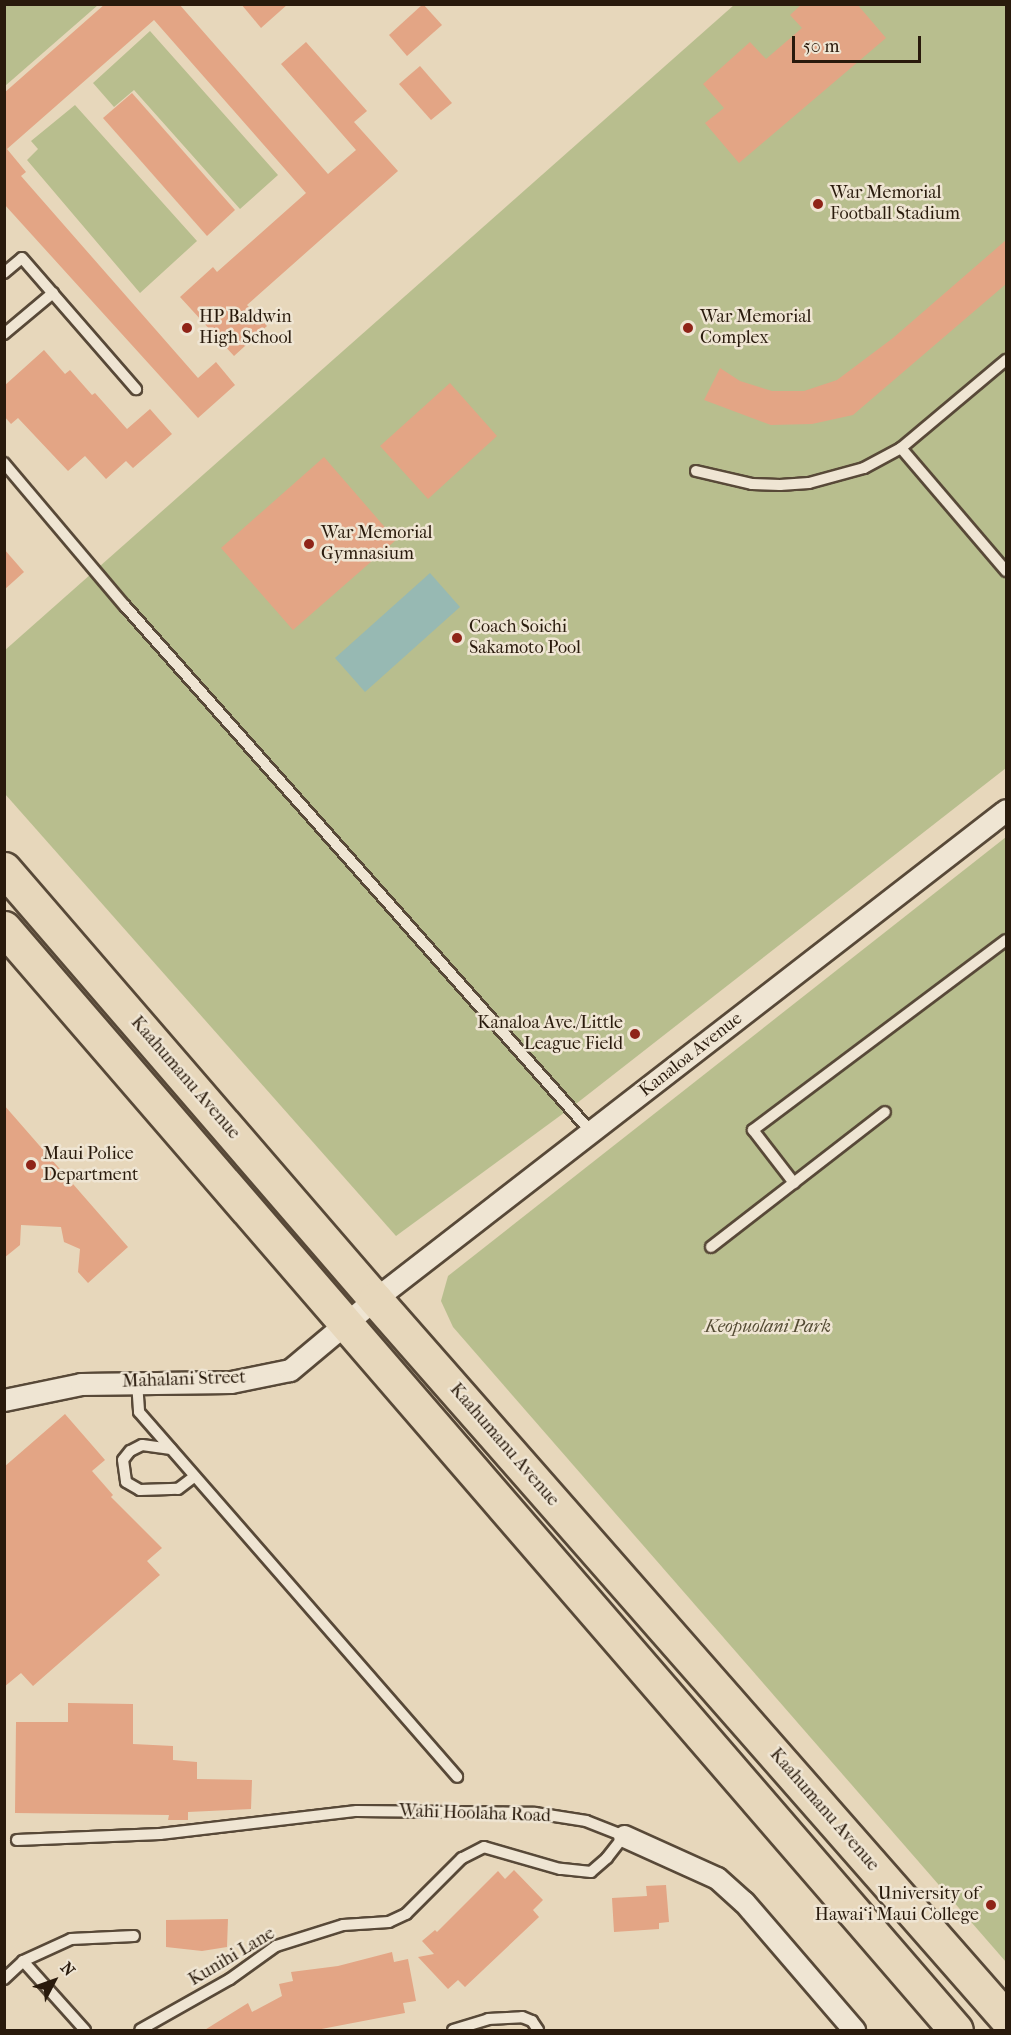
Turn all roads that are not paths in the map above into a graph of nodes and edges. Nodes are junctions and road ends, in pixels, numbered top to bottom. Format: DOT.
graph roads {
  1 [pos="4,273"];
  2 [pos="53,293"];
  3 [pos="4,334"];
  4 [pos="1006,360"];
  5 [pos="136,389"];
  6 [pos="901,448"];
  7 [pos="4,463"];
  8 [pos="696,471"];
  9 [pos="1006,571"];
  10 [pos="1005,815"];
  11 [pos="4,869"];
  12 [pos="4,927"];
  13 [pos="1006,940"];
  14 [pos="885,1112"];
  15 [pos="592,1133"];
  16 [pos="794,1183"];
  17 [pos="711,1247"];
  18 [pos="375,1299"];
  19 [pos="345,1324"];
  20 [pos="137,1382"];
  21 [pos="4,1401"];
  22 [pos="171,1449"];
  23 [pos="195,1476"];
  24 [pos="457,1777"];
  25 [pos="624,1836"];
  26 [pos="17,1840"];
  27 [pos="134,1936"];
  28 [pos="23,1962"];
  29 [pos="4,1979"];
  30 [pos="1006,2018"];
  31 [pos="475,2028"];
  32 [pos="85,2031"];
  33 [pos="140,2031"];
  34 [pos="453,2031"];
  35 [pos="538,2031"];
  36 [pos="854,2031"];
  37 [pos="956,2031"];
  1 -- 2 [label="lane"];
  2 -- 3 [label="lane"];
  2 -- 5 [label="lane"];
  4 -- 6 [label="lane"];
  6 -- 8 [label="lane"];
  6 -- 9 [label="lane"];
  7 -- 15 [label="lane"];
  10 -- 15 [label="street, Kanaloa Avenue"];
  11 -- 18 [label="main road, Kaahumanu Avenue"];
  12 -- 19 [label="main road"];
  13 -- 16 [label="lane"];
  14 -- 16 [label="lane"];
  15 -- 18 [label="street, Kanaloa Avenue"];
  16 -- 17 [label="lane"];
  18 -- 19 [label="street, Mahalani Street"];
  18 -- 30 [label="main road, Kaahumanu Avenue"];
  19 -- 20 [label="street, Mahalani Street"];
  19 -- 37 [label="main road"];
  20 -- 21 [label="street, Mahalani Street"];
  20 -- 22 [label="lane"];
  22 -- 23 [label="lane"];
  22 -- 23 [label="lane"];
  23 -- 24 [label="lane"];
  25 -- 26 [label="lane, Wahi Hoolaha Road"];
  25 -- 33 [label="lane, Kunihi Lane"];
  25 -- 36 [label="street, Wahi Hoolaha Road"];
  27 -- 28 [label="lane"];
  28 -- 29 [label="lane"];
  28 -- 32 [label="lane"];
  31 -- 34 [label="lane"];
  31 -- 35 [label="lane"];
}
